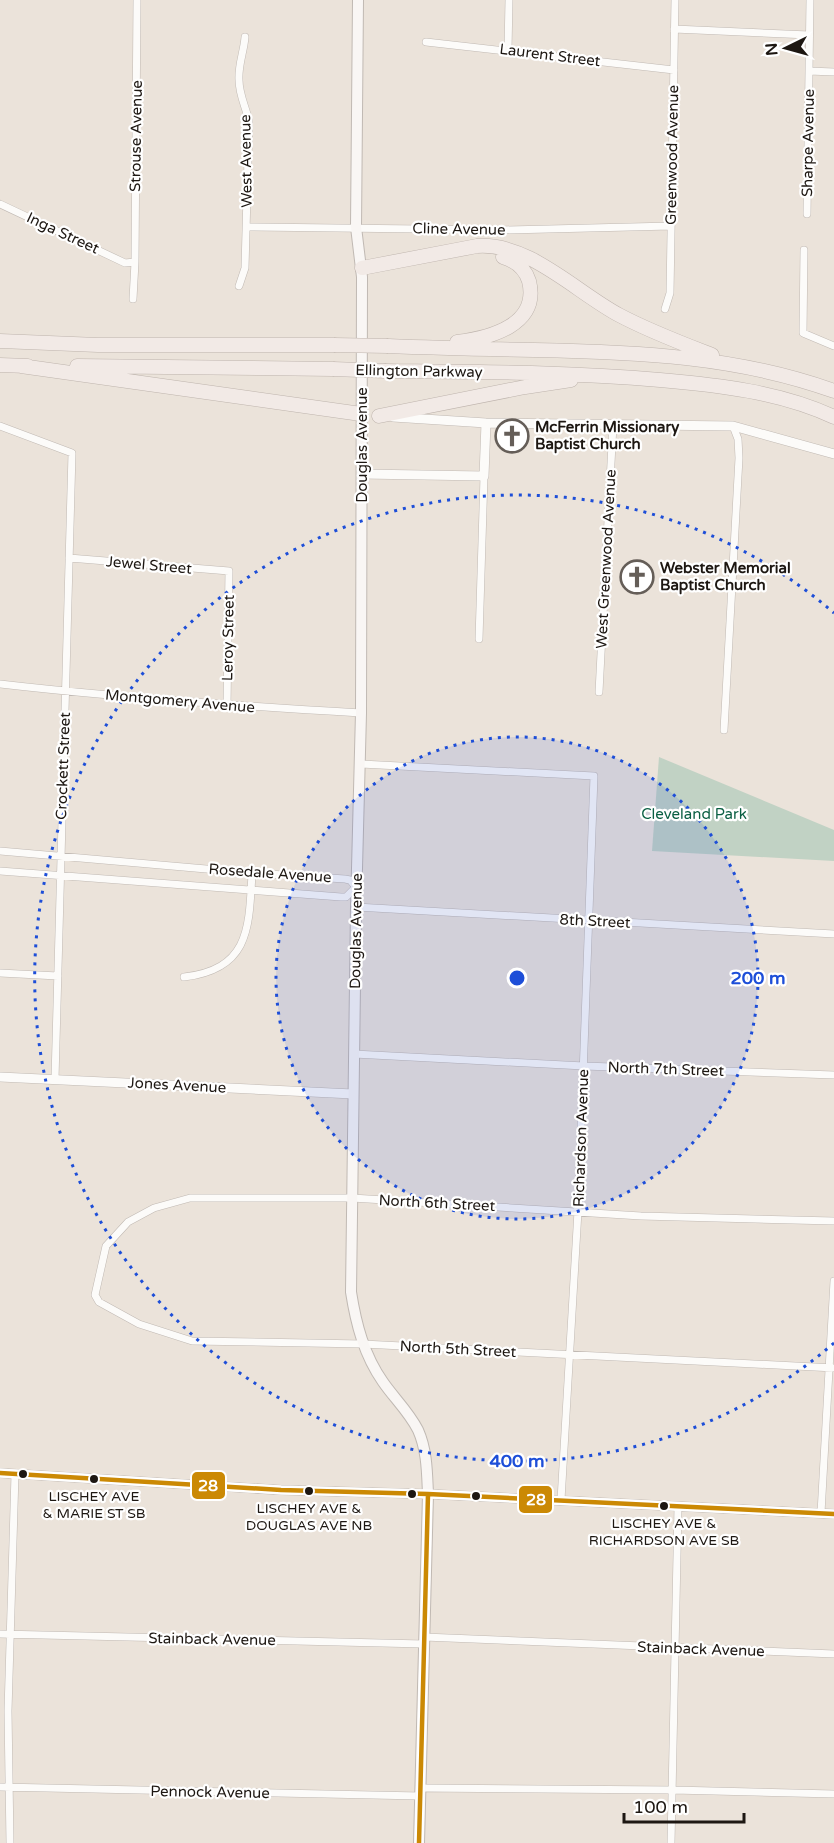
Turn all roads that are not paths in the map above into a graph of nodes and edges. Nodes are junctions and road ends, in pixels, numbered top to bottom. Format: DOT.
graph roads {
  1 [pos="137,0"];
  2 [pos="358,0"];
  3 [pos="509,0"];
  4 [pos="675,0"];
  5 [pos="810,0"];
  6 [pos="674,29"];
  7 [pos="809,35"];
  8 [pos="245,37"];
  9 [pos="426,42"];
  10 [pos="508,50"];
  11 [pos="674,70"];
  12 [pos="809,71"];
  13 [pos="834,72"];
  14 [pos="0,204"];
  15 [pos="807,214"];
  16 [pos="671,226"];
  17 [pos="247,227"];
  18 [pos="356,227"];
  19 [pos="804,250"];
  20 [pos="135,262"];
  21 [pos="362,273"];
  22 [pos="239,286"];
  23 [pos="133,299"];
  24 [pos="665,309"];
  25 [pos="0,341"];
  26 [pos="834,346"];
  27 [pos="413,347"];
  28 [pos="734,364"];
  29 [pos="0,365"];
  30 [pos="55,368"];
  31 [pos="606,375"];
  32 [pos="834,391"];
  33 [pos="361,414"];
  34 [pos="379,416"];
  35 [pos="834,417"];
  36 [pos="486,423"];
  37 [pos="613,425"];
  38 [pos="0,426"];
  39 [pos="733,426"];
  40 [pos="834,454"];
  41 [pos="362,474"];
  42 [pos="484,477"];
  43 [pos="69,558"];
  44 [pos="230,571"];
  45 [pos="479,639"];
  46 [pos="0,684"];
  47 [pos="66,692"];
  48 [pos="599,692"];
  49 [pos="227,706"];
  50 [pos="361,713"];
  51 [pos="724,730"];
  52 [pos="360,764"];
  53 [pos="0,851"];
  54 [pos="60,856"];
  55 [pos="0,871"];
  56 [pos="252,873"];
  57 [pos="59,875"];
  58 [pos="356,887"];
  59 [pos="251,891"];
  60 [pos="356,907"];
  61 [pos="589,920"];
  62 [pos="834,934"];
  63 [pos="0,973"];
  64 [pos="57,976"];
  65 [pos="184,977"];
  66 [pos="354,1054"];
  67 [pos="584,1066"];
  68 [pos="834,1075"];
  69 [pos="0,1077"];
  70 [pos="55,1079"];
  71 [pos="353,1094"];
  72 [pos="352,1198"];
  73 [pos="578,1211"];
  74 [pos="834,1221"];
  75 [pos="834,1281"];
  76 [pos="95,1295"];
  77 [pos="363,1344"];
  78 [pos="571,1355"];
  79 [pos="832,1368"];
  80 [pos="566,1427"];
  81 [pos="574,1428"];
  82 [pos="0,1473"];
  83 [pos="15,1474"];
  84 [pos="428,1494"];
  85 [pos="561,1500"];
  86 [pos="678,1507"];
  87 [pos="820,1513"];
  88 [pos="834,1514"];
  89 [pos="0,1634"];
  90 [pos="11,1635"];
  91 [pos="424,1640"];
  92 [pos="675,1648"];
  93 [pos="834,1654"];
  94 [pos="0,1787"];
  95 [pos="10,1788"];
  96 [pos="673,1790"];
  97 [pos="420,1792"];
  98 [pos="834,1794"];
  99 [pos="10,1843"];
  100 [pos="419,1843"];
  101 [pos="671,1843"];
  1 -- 20 [label="street, Strouse Avenue"];
  2 -- 18 [label="main road, Douglas Avenue"];
  3 -- 10 [label="street"];
  4 -- 6 [label="street, Greenwood Avenue"];
  5 -- 7 [label="street, Sharpe Avenue"];
  6 -- 7 [label="street"];
  6 -- 11 [label="street, Greenwood Avenue"];
  7 -- 12 [label="street, Sharpe Avenue"];
  8 -- 17 [label="street, West Avenue"];
  9 -- 10 [label="street, Laurent Street"];
  10 -- 11 [label="street, Laurent Street"];
  11 -- 16 [label="street, Greenwood Avenue"];
  12 -- 13 [label="street"];
  12 -- 15 [label="street, Sharpe Avenue"];
  14 -- 20 [label="street, Inga Street"];
  16 -- 18 [label="street, Cline Avenue"];
  16 -- 24 [label="street, Greenwood Avenue"];
  17 -- 18 [label="street, Cline Avenue"];
  17 -- 22 [label="street, West Avenue"];
  18 -- 21 [label="main road, Douglas Avenue"];
  19 -- 26 [label="street"];
  20 -- 23 [label="street, Strouse Avenue"];
  21 -- 27 [label="highway"];
  21 -- 28 [label="highway"];
  21 -- 33 [label="main road, Douglas Avenue"];
  25 -- 27 [label="highway, Ellington Parkway, bridge"];
  27 -- 28 [label="highway, Ellington Parkway"];
  28 -- 32 [label="highway, Ellington Parkway"];
  29 -- 30 [label="highway"];
  30 -- 31 [label="highway, Ellington Parkway, bridge"];
  30 -- 33 [label="highway"];
  31 -- 34 [label="highway"];
  31 -- 35 [label="highway, Ellington Parkway"];
  33 -- 34 [label="main road"];
  33 -- 41 [label="main road, Douglas Avenue"];
  34 -- 36 [label="street"];
  36 -- 37 [label="street"];
  36 -- 42 [label="street"];
  37 -- 39 [label="street"];
  37 -- 48 [label="street, West Greenwood Avenue"];
  38 -- 43 [label="street, Crockett Street"];
  39 -- 40 [label="street"];
  39 -- 51 [label="street"];
  41 -- 42 [label="street"];
  41 -- 50 [label="main road, Douglas Avenue"];
  42 -- 45 [label="street"];
  43 -- 44 [label="street, Jewel Street"];
  43 -- 47 [label="street, Crockett Street"];
  44 -- 49 [label="street, Leroy Street"];
  46 -- 47 [label="street, Montgomery Avenue"];
  47 -- 49 [label="street, Montgomery Avenue"];
  47 -- 54 [label="street, Crockett Street"];
  49 -- 50 [label="street, Montgomery Avenue"];
  50 -- 52 [label="main road, Douglas Avenue"];
  52 -- 58 [label="main road, Douglas Avenue"];
  52 -- 61 [label="street, Richardson Avenue"];
  53 -- 54 [label="street, Rosedale Avenue"];
  54 -- 56 [label="street, Rosedale Avenue"];
  54 -- 57 [label="street, Crockett Street"];
  55 -- 57 [label="street, Rosedale Avenue"];
  56 -- 58 [label="street, Rosedale Avenue"];
  56 -- 59 [label="street"];
  57 -- 59 [label="street, Rosedale Avenue"];
  57 -- 64 [label="street, Crockett Street"];
  58 -- 59 [label="street, Rosedale Avenue"];
  58 -- 60 [label="main road, Douglas Avenue"];
  59 -- 65 [label="street"];
  60 -- 61 [label="street, 8th Street"];
  60 -- 66 [label="main road, Douglas Avenue"];
  61 -- 62 [label="street, 8th Street"];
  61 -- 67 [label="street, Richardson Avenue"];
  63 -- 64 [label="street"];
  64 -- 70 [label="street, Crockett Street"];
  66 -- 67 [label="street, North 7th Street"];
  66 -- 71 [label="main road, Douglas Avenue"];
  67 -- 68 [label="street, North 7th Street"];
  67 -- 73 [label="street, Richardson Avenue"];
  69 -- 70 [label="street, Jones Avenue"];
  70 -- 71 [label="street, Jones Avenue"];
  71 -- 72 [label="main road, Douglas Avenue"];
  72 -- 73 [label="street, North 6th Street"];
  72 -- 76 [label="street, North 6th Street"];
  72 -- 77 [label="main road, Douglas Avenue"];
  73 -- 74 [label="street, North 6th Street"];
  73 -- 78 [label="street, Richardson Avenue"];
  75 -- 79 [label="street"];
  76 -- 77 [label="street, North 5th Street"];
  77 -- 78 [label="street, North 5th Street"];
  77 -- 84 [label="main road, Douglas Avenue"];
  78 -- 79 [label="street, North 5th Street"];
  78 -- 80 [label="street, Richardson Avenue"];
  79 -- 87 [label="street"];
  80 -- 81 [label="street"];
  80 -- 85 [label="street, Richardson Avenue"];
  82 -- 83 [label="street"];
  83 -- 84 [label="street"];
  83 -- 90 [label="street"];
  84 -- 85 [label="street"];
  84 -- 91 [label="main road, Douglas Avenue"];
  85 -- 86 [label="street"];
  86 -- 87 [label="street"];
  86 -- 92 [label="street"];
  87 -- 88 [label="street"];
  89 -- 90 [label="street, Stainback Avenue"];
  90 -- 91 [label="street, Stainback Avenue"];
  90 -- 95 [label="street"];
  91 -- 92 [label="street, Stainback Avenue"];
  91 -- 97 [label="main road, Douglas Avenue"];
  92 -- 93 [label="street, Stainback Avenue"];
  92 -- 96 [label="street"];
  94 -- 95 [label="street, Pennock Avenue"];
  95 -- 97 [label="street, Pennock Avenue"];
  95 -- 99 [label="street"];
  96 -- 97 [label="street, Pennock Avenue"];
  96 -- 98 [label="street, Pennock Avenue"];
  96 -- 101 [label="street"];
  97 -- 100 [label="main road, Douglas Avenue"];
}
